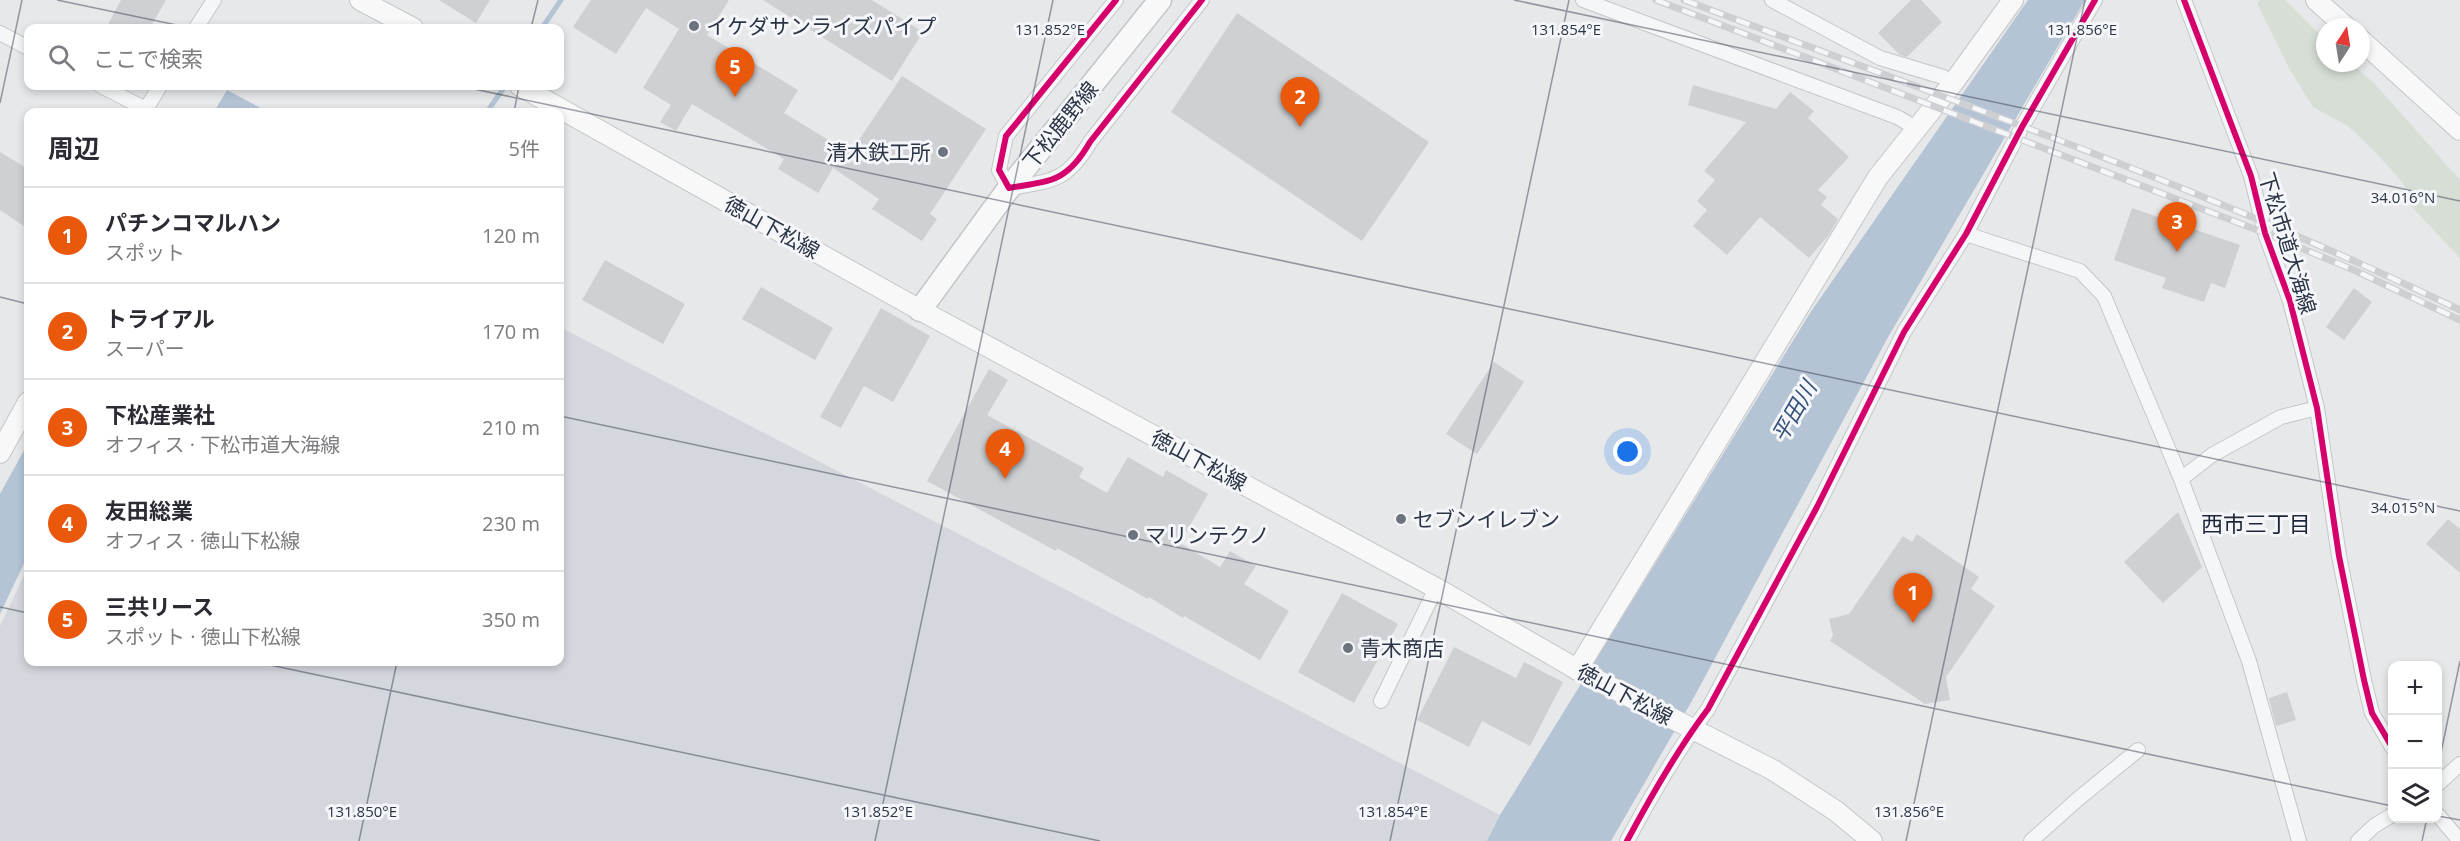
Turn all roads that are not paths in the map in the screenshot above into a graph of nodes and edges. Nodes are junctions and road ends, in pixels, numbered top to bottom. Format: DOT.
graph roads {
  1 [pos="214,0"];
  2 [pos="360,0"];
  3 [pos="1116,0"];
  4 [pos="1160,0"];
  5 [pos="1202,0"];
  6 [pos="1583,0"];
  7 [pos="1772,0"];
  8 [pos="2012,0"];
  9 [pos="2095,0"];
  10 [pos="2184,0"];
  11 [pos="2316,0"];
  12 [pos="2336,18"];
  13 [pos="199,24"];
  14 [pos="405,24"];
  15 [pos="0,33"];
  16 [pos="24,46"];
  17 [pos="2370,48"];
  18 [pos="1953,83"];
  19 [pos="108,90"];
  20 [pos="158,90"];
  21 [pos="528,90"];
  22 [pos="141,108"];
  23 [pos="148,108"];
  24 [pos="560,108"];
  25 [pos="564,110"];
  26 [pos="1916,128"];
  27 [pos="2460,130"];
  28 [pos="1009,188"];
  29 [pos="1966,234"];
  30 [pos="920,310"];
  31 [pos="2317,408"];
  32 [pos="24,409"];
  33 [pos="0,453"];
  34 [pos="2181,479"];
  35 [pos="1436,588"];
  36 [pos="1581,672"];
  37 [pos="1381,701"];
  38 [pos="1690,728"];
  39 [pos="2388,740"];
  40 [pos="2138,750"];
  41 [pos="2460,764"];
  42 [pos="2442,780"];
  43 [pos="2388,817"];
  44 [pos="2442,820"];
  45 [pos="1627,841"];
  46 [pos="1872,841"];
  47 [pos="2031,841"];
  48 [pos="2299,841"];
  49 [pos="2358,841"];
  50 [pos="2460,841"];
  1 -- 13 [label="street"];
  2 -- 14 [label="main road"];
  3 -- 28 [label="street"];
  4 -- 28 [label="main road, 下松鹿野線"];
  5 -- 28 [label="street"];
  6 -- 26 [label="street"];
  7 -- 18 [label="street"];
  8 -- 18 [label="main road"];
  9 -- 29 [label="street"];
  10 -- 31 [label="street, 下松市道大海線"];
  11 -- 12 [label="main road"];
  15 -- 16 [label="street"];
  17 -- 27 [label="main road"];
  18 -- 26 [label="main road"];
  19 -- 22 [label="street"];
  20 -- 23 [label="street"];
  21 -- 24 [label="main road, 徳山下松線"];
  25 -- 30 [label="main road, 徳山下松線"];
  26 -- 36 [label="main road"];
  28 -- 30 [label="main road, 下松鹿野線"];
  29 -- 34 [label="street"];
  29 -- 38 [label="street"];
  30 -- 35 [label="main road, 徳山下松線"];
  31 -- 34 [label="street"];
  31 -- 39 [label="street, 下松市道大海線"];
  32 -- 33 [label="main road"];
  34 -- 48 [label="street"];
  35 -- 36 [label="main road, 徳山下松線"];
  35 -- 37 [label="street"];
  36 -- 38 [label="main road, 徳山下松線"];
  38 -- 45 [label="street"];
  38 -- 46 [label="main road, 徳山下松線"];
  40 -- 47 [label="street"];
  41 -- 42 [label="street"];
  43 -- 49 [label="street"];
  44 -- 50 [label="street"];
}
